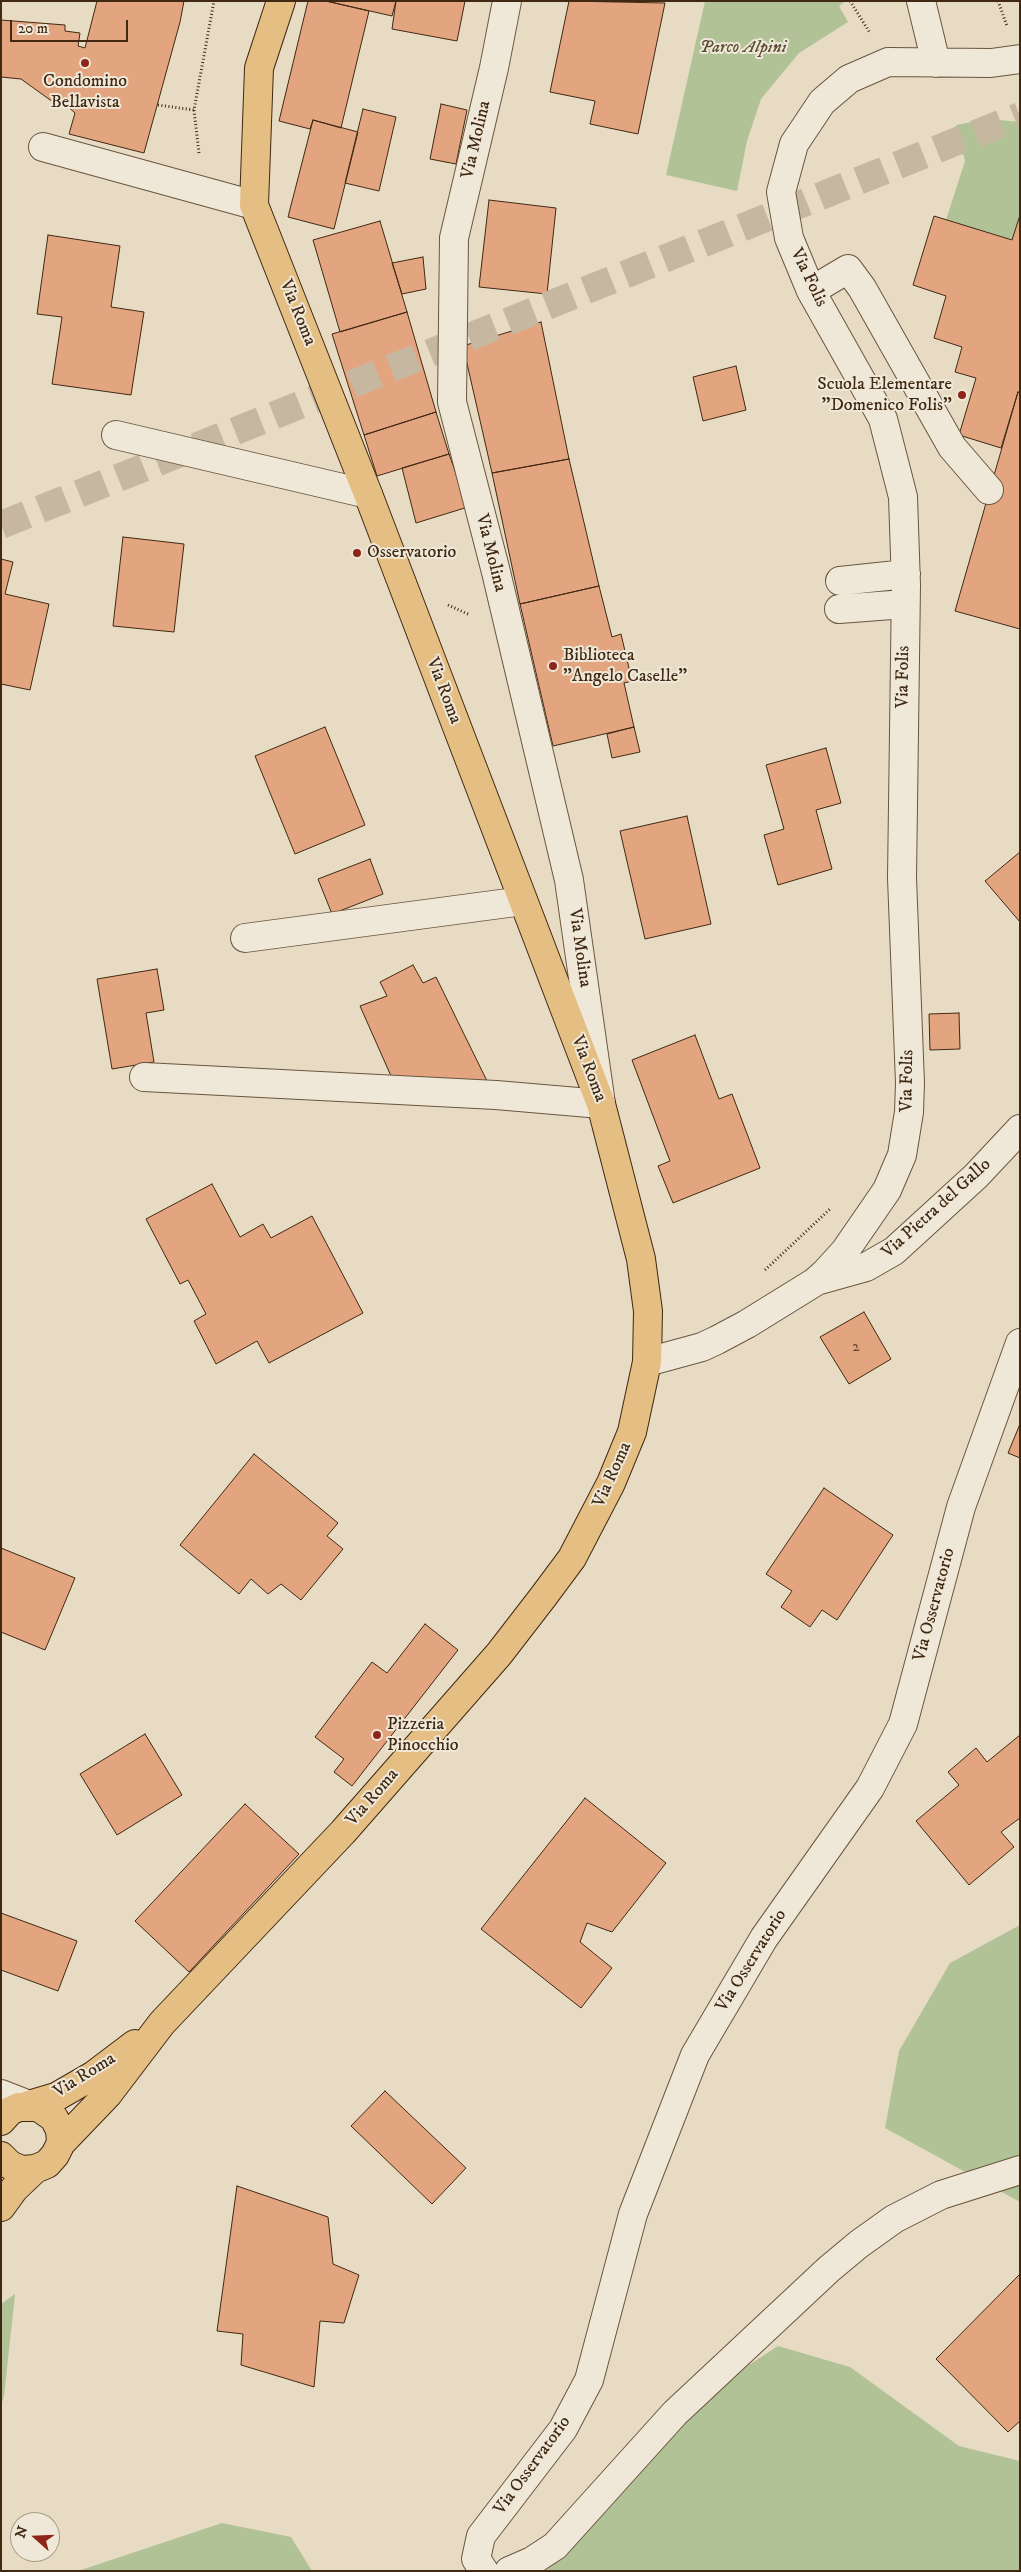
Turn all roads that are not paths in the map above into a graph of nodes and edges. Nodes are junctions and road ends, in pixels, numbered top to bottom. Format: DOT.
graph roads {
  1 [pos="281,1"];
  2 [pos="507,1"];
  3 [pos="921,1"];
  4 [pos="1020,59"];
  5 [pos="936,62"];
  6 [pos="43,147"];
  7 [pos="254,205"];
  8 [pos="811,291"];
  9 [pos="116,435"];
  10 [pos="989,490"];
  11 [pos="368,494"];
  12 [pos="906,574"];
  13 [pos="840,581"];
  14 [pos="905,604"];
  15 [pos="839,609"];
  16 [pos="523,901"];
  17 [pos="245,938"];
  18 [pos="144,1077"];
  19 [pos="601,1104"];
  20 [pos="1020,1129"];
  21 [pos="815,1282"];
  22 [pos="1020,1343"];
  23 [pos="647,1362"];
  24 [pos="162,2023"];
  25 [pos="1,2094"];
  26 [pos="29,2105"];
  27 [pos="1,2121"];
  28 [pos="60,2143"];
  29 [pos="1,2156"];
  30 [pos="35,2169"];
  31 [pos="1020,2170"];
  32 [pos="1,2207"];
  33 [pos="484,2571"];
  34 [pos="509,2571"];
  1 -- 7 [label="main road, Via Roma"];
  2 -- 19 [label="street, Via Molina"];
  3 -- 5 [label="street"];
  4 -- 5 [label="street, Via Folis"];
  5 -- 8 [label="street, Via Folis"];
  6 -- 7 [label="street"];
  7 -- 11 [label="main road, Via Roma"];
  8 -- 10 [label="street"];
  8 -- 12 [label="street, Via Folis"];
  9 -- 11 [label="street"];
  11 -- 16 [label="main road, Via Roma"];
  12 -- 13 [label="street"];
  12 -- 14 [label="street, Via Folis"];
  14 -- 15 [label="street"];
  14 -- 21 [label="street, Via Folis"];
  16 -- 17 [label="street"];
  16 -- 19 [label="main road, Via Roma"];
  18 -- 19 [label="street"];
  19 -- 23 [label="main road, Via Roma"];
  20 -- 21 [label="street, Via Pietra del Gallo"];
  21 -- 23 [label="street, Via Folis"];
  22 -- 33 [label="street, Via Osservatorio"];
  23 -- 24 [label="main road, Via Roma"];
  24 -- 26 [label="main road, Via Roma"];
  24 -- 28 [label="main road, Via Roma"];
  25 -- 26 [label="street"];
  26 -- 27 [label="main road, Via Roma"];
  26 -- 28 [label="main road"];
  28 -- 30 [label="main road, Via Roma"];
  29 -- 30 [label="main road"];
  30 -- 32 [label="main road, Via Roma"];
  31 -- 34 [label="street"];
}
